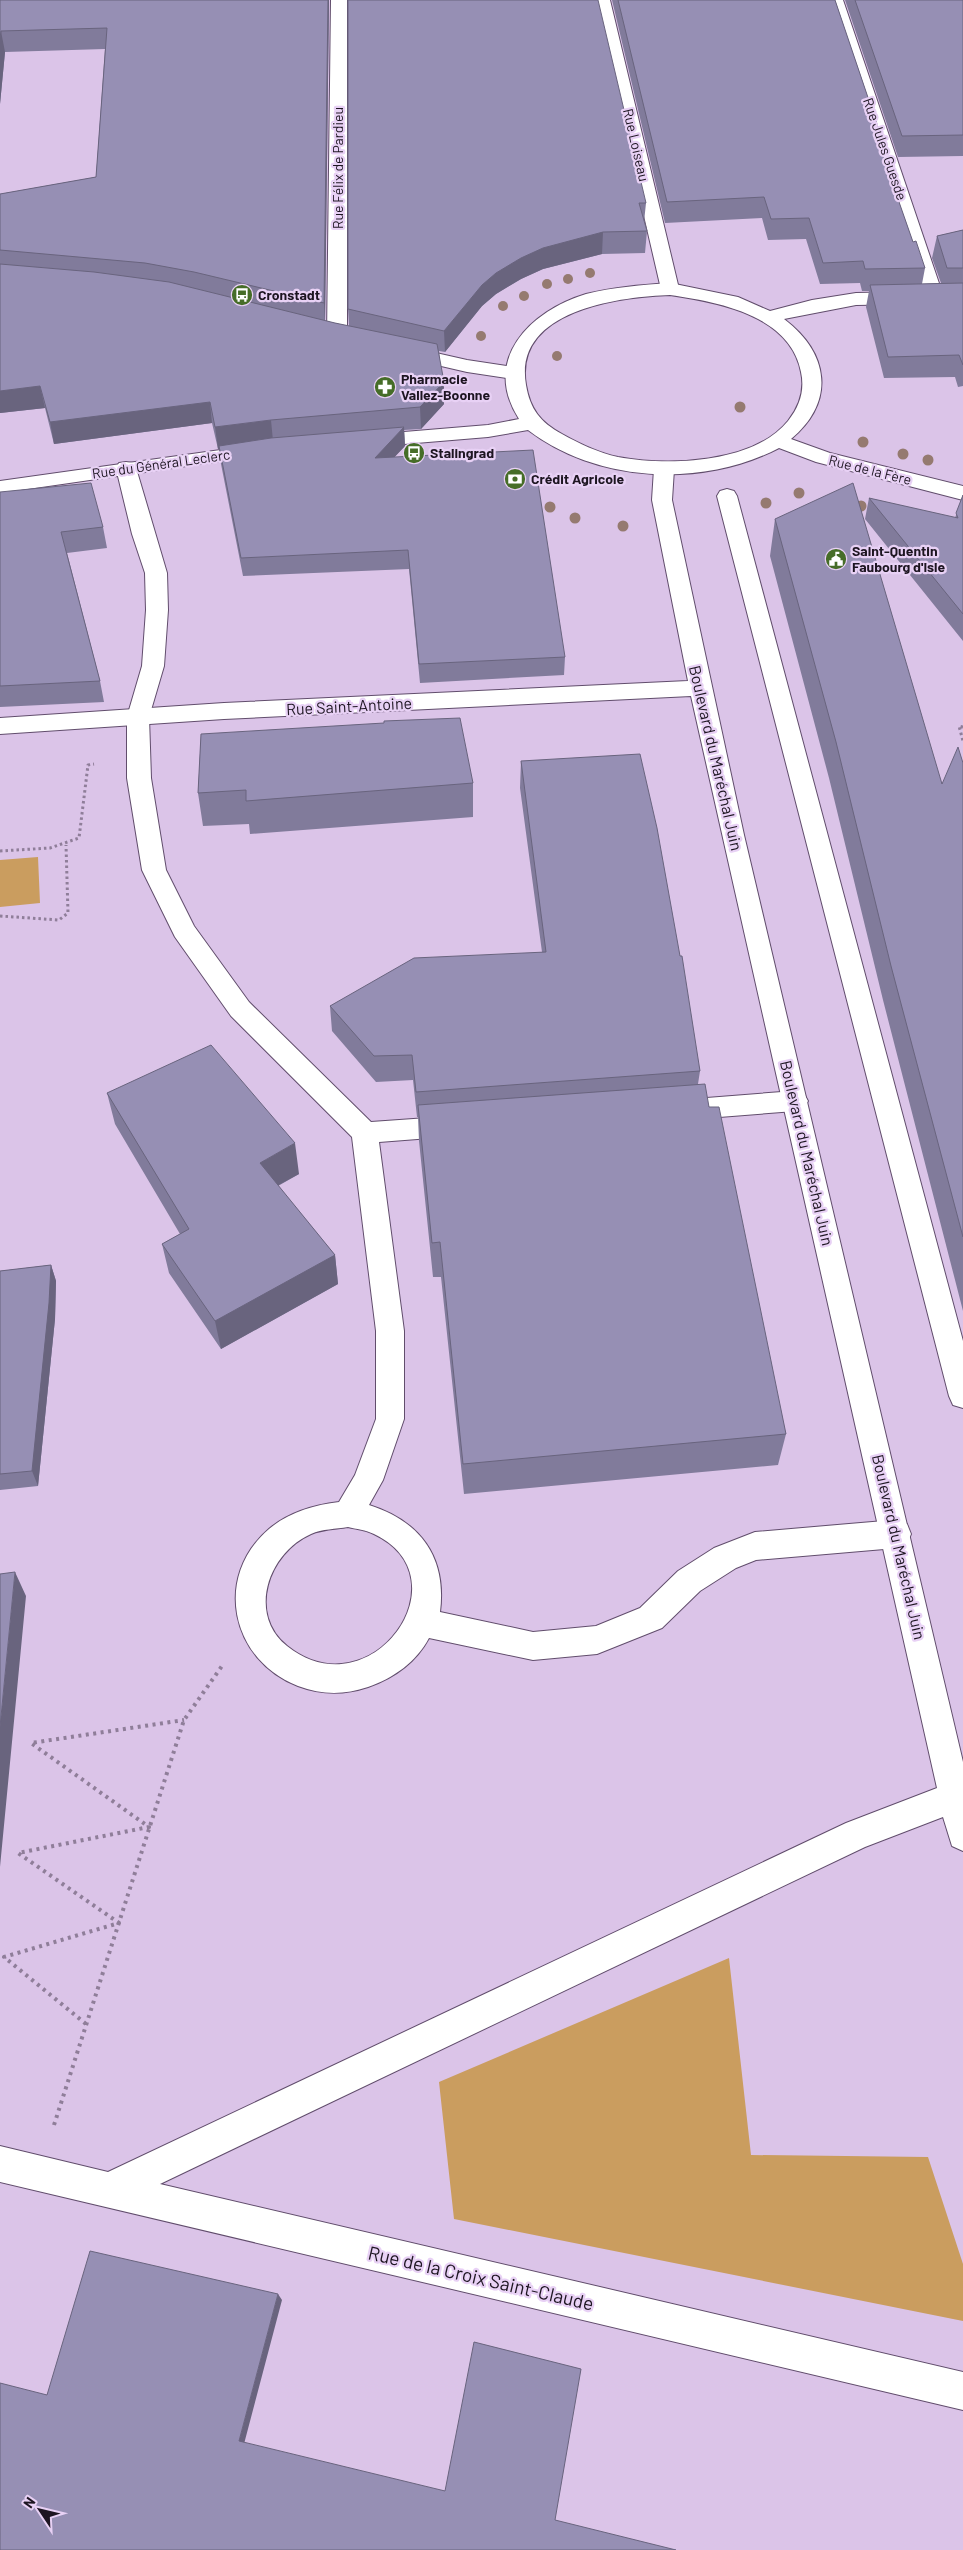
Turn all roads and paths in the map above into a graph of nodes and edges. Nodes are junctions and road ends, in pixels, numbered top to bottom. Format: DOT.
graph roads {
  1 [pos="339,0"];
  2 [pos="602,0"];
  3 [pos="835,0"];
  4 [pos="670,289"];
  5 [pos="963,297"];
  6 [pos="935,298"];
  7 [pos="768,317"];
  8 [pos="318,332"];
  9 [pos="384,347"];
  10 [pos="514,373"];
  11 [pos="532,423"];
  12 [pos="778,441"];
  13 [pos="348,442"];
  14 [pos="273,449"];
  15 [pos="126,468"];
  16 [pos="664,469"];
  17 [pos="0,487"];
  18 [pos="963,493"];
  19 [pos="727,496"];
  20 [pos="699,688"];
  21 [pos="138,717"];
  22 [pos="0,726"];
  23 [pos="963,727"];
  24 [pos="963,741"];
  25 [pos="0,850"];
  26 [pos="0,916"];
  27 [pos="795,1101"];
  28 [pos="658,1112"];
  29 [pos="482,1124"];
  30 [pos="365,1133"];
  31 [pos="963,1396"];
  32 [pos="348,1514"];
  33 [pos="896,1534"];
  34 [pos="422,1622"];
  35 [pos="253,1623"];
  36 [pos="184,1720"];
  37 [pos="959,1796"];
  38 [pos="149,1827"];
  39 [pos="963,1835"];
  40 [pos="118,1923"];
  41 [pos="86,2024"];
  42 [pos="0,2164"];
  43 [pos="39,2173"];
  44 [pos="108,2190"];
  45 [pos="963,2391"];
  1 -- 8 [label="street, Rue Félix de Pardieu"];
  2 -- 4 [label="street, Rue Loiseau"];
  3 -- 6 [label="street, Rue Jules Guesde"];
  4 -- 7 [label="street"];
  4 -- 10 [label="street"];
  5 -- 6 [label="street"];
  6 -- 7 [label="street"];
  7 -- 12 [label="street"];
  9 -- 10 [label="street"];
  10 -- 11 [label="street"];
  11 -- 13 [label="street"];
  11 -- 16 [label="street"];
  12 -- 16 [label="street"];
  12 -- 18 [label="street, Rue de la Fère"];
  14 -- 15 [label="street, Rue du Général Leclerc"];
  15 -- 17 [label="street, Rue du Général Leclerc"];
  15 -- 21 [label="street"];
  16 -- 20 [label="street, Boulevard du Maréchal Juin"];
  19 -- 31 [label="street"];
  20 -- 21 [label="street, Rue Saint-Antoine"];
  20 -- 27 [label="street, Boulevard du Maréchal Juin"];
  21 -- 22 [label="street, Rue Saint-Antoine"];
  21 -- 30 [label="street"];
  23 -- 24 [label="path"];
  25 -- 26 [label="path"];
  27 -- 28 [label="street"];
  27 -- 33 [label="street, Boulevard du Maréchal Juin"];
  29 -- 30 [label="street"];
  30 -- 32 [label="street"];
  32 -- 34 [label="street"];
  32 -- 35 [label="street"];
  33 -- 34 [label="street"];
  33 -- 37 [label="street, Boulevard du Maréchal Juin"];
  34 -- 35 [label="street"];
  35 -- 36 [label="path"];
  36 -- 38 [label="path"];
  36 -- 38 [label="path"];
  37 -- 39 [label="street, Boulevard du Maréchal Juin"];
  37 -- 44 [label="street"];
  38 -- 40 [label="path"];
  38 -- 40 [label="path"];
  40 -- 41 [label="path"];
  40 -- 41 [label="path"];
  41 -- 43 [label="path"];
  42 -- 43 [label="street, Rue de la Croix Saint-Claude"];
  43 -- 44 [label="street, Rue de la Croix Saint-Claude"];
  44 -- 45 [label="street, Rue de la Croix Saint-Claude"];
}
